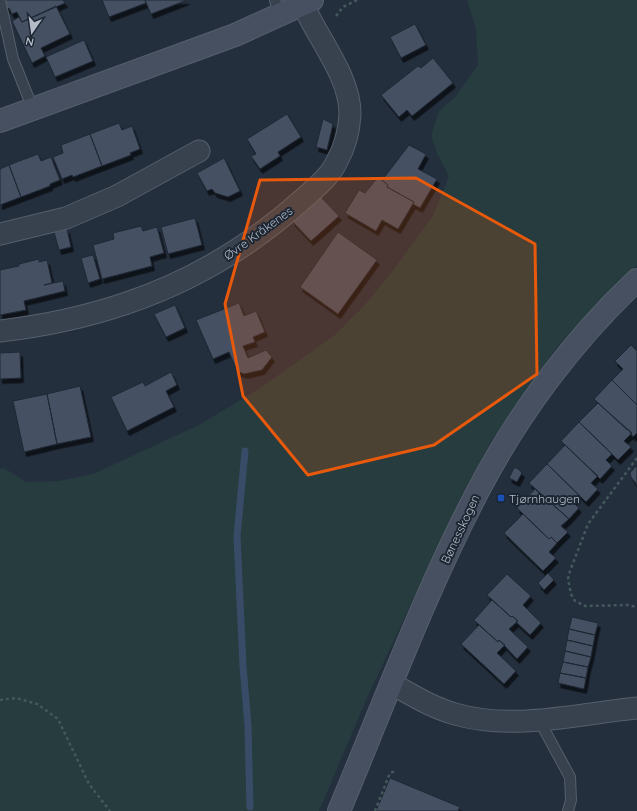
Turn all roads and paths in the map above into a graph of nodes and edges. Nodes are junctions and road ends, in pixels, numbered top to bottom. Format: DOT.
graph roads {
  1 [pos="0,0"];
  2 [pos="308,2"];
  3 [pos="277,8"];
  4 [pos="33,109"];
  5 [pos="0,121"];
  6 [pos="199,152"];
  7 [pos="0,234"];
  8 [pos="637,280"];
  9 [pos="1,331"];
  10 [pos="637,458"];
  11 [pos="637,607"];
  12 [pos="392,684"];
  13 [pos="0,700"];
  14 [pos="637,708"];
  15 [pos="539,720"];
  16 [pos="394,771"];
  17 [pos="110,811"];
  18 [pos="339,811"];
  19 [pos="375,811"];
  20 [pos="568,811"];
  1 -- 4 [label="lane"];
  2 -- 3 [label="main road, Øvre Kråkenes"];
  2 -- 9 [label="street, Øvre Kråkenes"];
  3 -- 4 [label="main road, Øvre Kråkenes"];
  4 -- 5 [label="main road, Øvre Kråkenes"];
  6 -- 7 [label="street"];
  8 -- 12 [label="main road, Bønesskogen"];
  10 -- 11 [label="path"];
  12 -- 15 [label="street"];
  12 -- 18 [label="main road, Bønesskogen"];
  13 -- 17 [label="path"];
  14 -- 15 [label="street"];
  15 -- 20 [label="lane"];
  16 -- 19 [label="path"];
}
